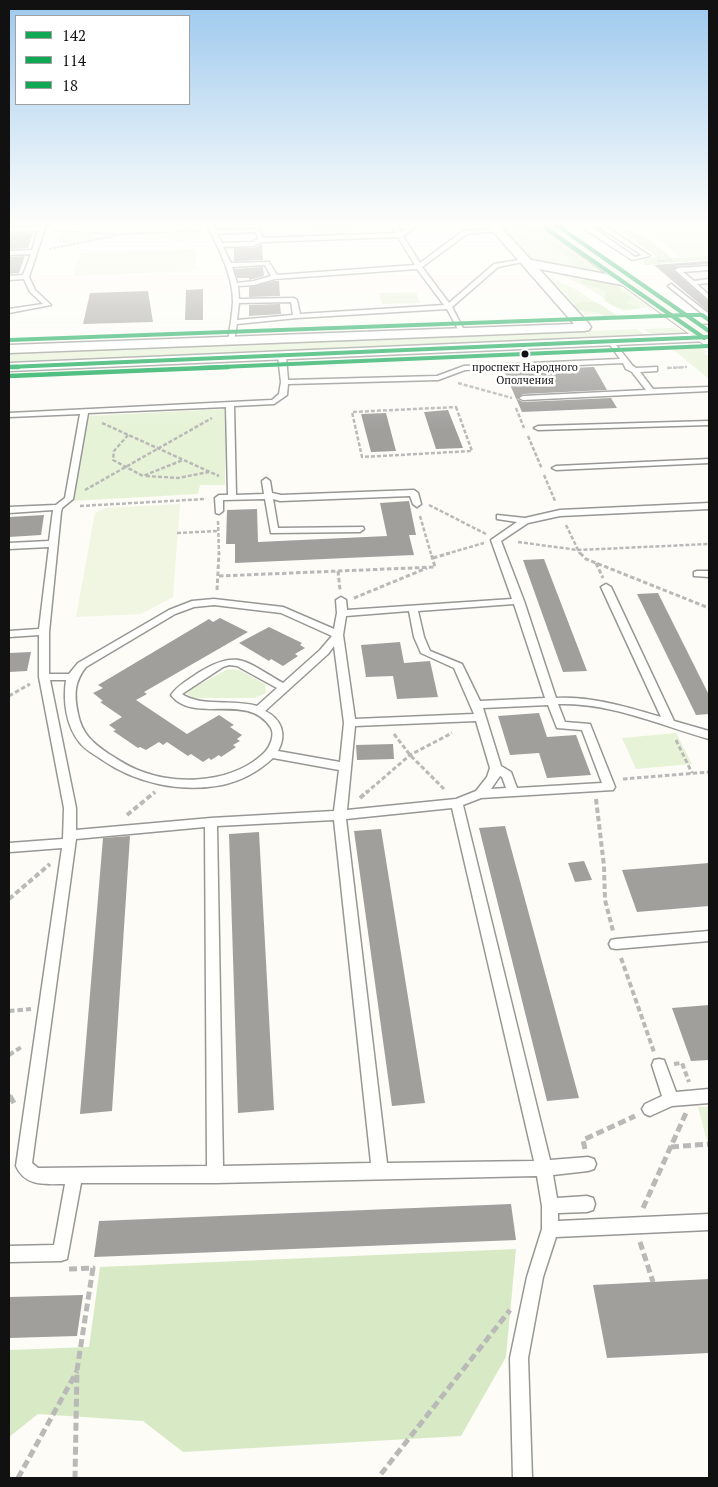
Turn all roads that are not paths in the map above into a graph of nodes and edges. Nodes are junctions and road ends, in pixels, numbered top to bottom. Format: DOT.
graph roads {
  1 [pos="32,291"];
  2 [pos="235,291"];
  3 [pos="437,291"];
  4 [pos="466,291"];
  5 [pos="552,291"];
  6 [pos="643,291"];
  7 [pos="651,291"];
  8 [pos="675,291"];
  9 [pos="236,301"];
  10 [pos="449,307"];
  11 [pos="9,311"];
  12 [pos="297,316"];
  13 [pos="233,322"];
  14 [pos="584,327"];
  15 [pos="705,329"];
  16 [pos="462,332"];
  17 [pos="231,340"];
  18 [pos="610,342"];
  19 [pos="9,349"];
  20 [pos="282,356"];
  21 [pos="624,361"];
  22 [pos="9,367"];
  23 [pos="654,369"];
  24 [pos="635,370"];
  25 [pos="285,382"];
  26 [pos="709,389"];
  27 [pos="650,392"];
  28 [pos="523,398"];
  29 [pos="230,407"];
  30 [pos="84,413"];
  31 [pos="9,415"];
  32 [pos="709,423"];
  33 [pos="538,428"];
  34 [pos="709,462"];
  35 [pos="556,468"];
  36 [pos="266,482"];
  37 [pos="268,496"];
  38 [pos="232,497"];
  39 [pos="416,502"];
  40 [pos="709,506"];
  41 [pos="58,507"];
  42 [pos="9,510"];
  43 [pos="218,511"];
  44 [pos="500,517"];
  45 [pos="525,521"];
  46 [pos="360,529"];
  47 [pos="54,544"];
  48 [pos="9,546"];
  49 [pos="697,574"];
  50 [pos="709,574"];
  51 [pos="606,586"];
  52 [pos="519,601"];
  53 [pos="413,608"];
  54 [pos="44,632"];
  55 [pos="9,634"];
  56 [pos="338,635"];
  57 [pos="72,677"];
  58 [pos="39,680"];
  59 [pos="285,688"];
  60 [pos="550,700"];
  61 [pos="476,705"];
  62 [pos="258,710"];
  63 [pos="481,717"];
  64 [pos="350,723"];
  65 [pos="669,723"];
  66 [pos="709,735"];
  67 [pos="271,754"];
  68 [pos="345,767"];
  69 [pos="496,768"];
  70 [pos="513,792"];
  71 [pos="480,794"];
  72 [pos="457,803"];
  73 [pos="340,815"];
  74 [pos="211,822"];
  75 [pos="69,839"];
  76 [pos="10,847"];
  77 [pos="709,936"];
  78 [pos="616,944"];
  79 [pos="659,1064"];
  80 [pos="709,1096"];
  81 [pos="671,1099"];
  82 [pos="650,1109"];
  83 [pos="588,1164"];
  84 [pos="544,1168"];
  85 [pos="380,1171"];
  86 [pos="215,1175"];
  87 [pos="74,1176"];
  88 [pos="587,1204"];
  89 [pos="550,1206"];
  90 [pos="709,1222"];
  91 [pos="550,1229"];
  92 [pos="9,1254"];
  93 [pos="522,1478"];
  1 -- 11 [label="lane"];
  2 -- 9 [label="lane"];
  3 -- 10 [label="lane"];
  4 -- 10 [label="lane"];
  5 -- 14 [label="street"];
  6 -- 15 [label="main road"];
  7 -- 15 [label="main road"];
  8 -- 15 [label="lane"];
  9 -- 12 [label="lane"];
  9 -- 13 [label="lane"];
  10 -- 12 [label="lane"];
  10 -- 16 [label="lane"];
  12 -- 13 [label="lane"];
  13 -- 17 [label="lane"];
  14 -- 15 [label="street"];
  14 -- 16 [label="street"];
  15 -- 18 [label="street"];
  16 -- 17 [label="street"];
  17 -- 19 [label="street"];
  18 -- 20 [label="street"];
  18 -- 21 [label="lane"];
  20 -- 22 [label="street"];
  20 -- 25 [label="lane"];
  21 -- 24 [label="lane"];
  21 -- 25 [label="lane"];
  23 -- 24 [label="lane"];
  24 -- 27 [label="lane"];
  25 -- 29 [label="lane"];
  26 -- 27 [label="lane"];
  27 -- 28 [label="lane"];
  29 -- 30 [label="lane"];
  29 -- 38 [label="lane"];
  30 -- 31 [label="lane"];
  30 -- 41 [label="lane"];
  32 -- 33 [label="lane"];
  34 -- 35 [label="lane"];
  36 -- 37 [label="lane"];
  37 -- 38 [label="lane"];
  37 -- 39 [label="lane"];
  37 -- 46 [label="lane"];
  38 -- 43 [label="lane"];
  40 -- 45 [label="lane"];
  41 -- 42 [label="lane"];
  41 -- 47 [label="lane"];
  44 -- 45 [label="lane"];
  45 -- 52 [label="lane"];
  47 -- 48 [label="lane"];
  47 -- 54 [label="lane"];
  49 -- 50 [label="lane"];
  51 -- 65 [label="lane"];
  52 -- 53 [label="lane"];
  52 -- 60 [label="lane"];
  53 -- 56 [label="lane"];
  53 -- 61 [label="lane"];
  54 -- 55 [label="lane"];
  54 -- 58 [label="lane"];
  56 -- 57 [label="lane"];
  56 -- 59 [label="lane"];
  56 -- 64 [label="lane"];
  57 -- 58 [label="lane"];
  57 -- 67 [label="lane"];
  58 -- 75 [label="lane"];
  59 -- 62 [label="lane"];
  59 -- 62 [label="lane"];
  60 -- 61 [label="lane"];
  60 -- 65 [label="lane"];
  60 -- 70 [label="lane"];
  61 -- 63 [label="lane"];
  62 -- 67 [label="lane"];
  63 -- 64 [label="lane"];
  63 -- 69 [label="lane"];
  64 -- 68 [label="lane"];
  65 -- 66 [label="lane"];
  67 -- 68 [label="lane"];
  68 -- 73 [label="lane"];
  69 -- 70 [label="lane"];
  69 -- 71 [label="lane"];
  70 -- 71 [label="lane"];
  71 -- 72 [label="lane"];
  72 -- 73 [label="lane"];
  72 -- 84 [label="lane"];
  73 -- 74 [label="lane"];
  73 -- 85 [label="lane"];
  74 -- 75 [label="lane"];
  74 -- 86 [label="lane"];
  75 -- 76 [label="lane"];
  75 -- 87 [label="lane"];
  77 -- 78 [label="lane"];
  79 -- 81 [label="lane"];
  80 -- 81 [label="lane"];
  81 -- 82 [label="lane"];
  83 -- 84 [label="lane"];
  84 -- 85 [label="lane"];
  84 -- 89 [label="lane"];
  85 -- 86 [label="lane"];
  86 -- 87 [label="lane"];
  87 -- 92 [label="lane"];
  88 -- 89 [label="lane"];
  89 -- 91 [label="lane"];
  90 -- 91 [label="lane"];
  91 -- 93 [label="lane"];
}
